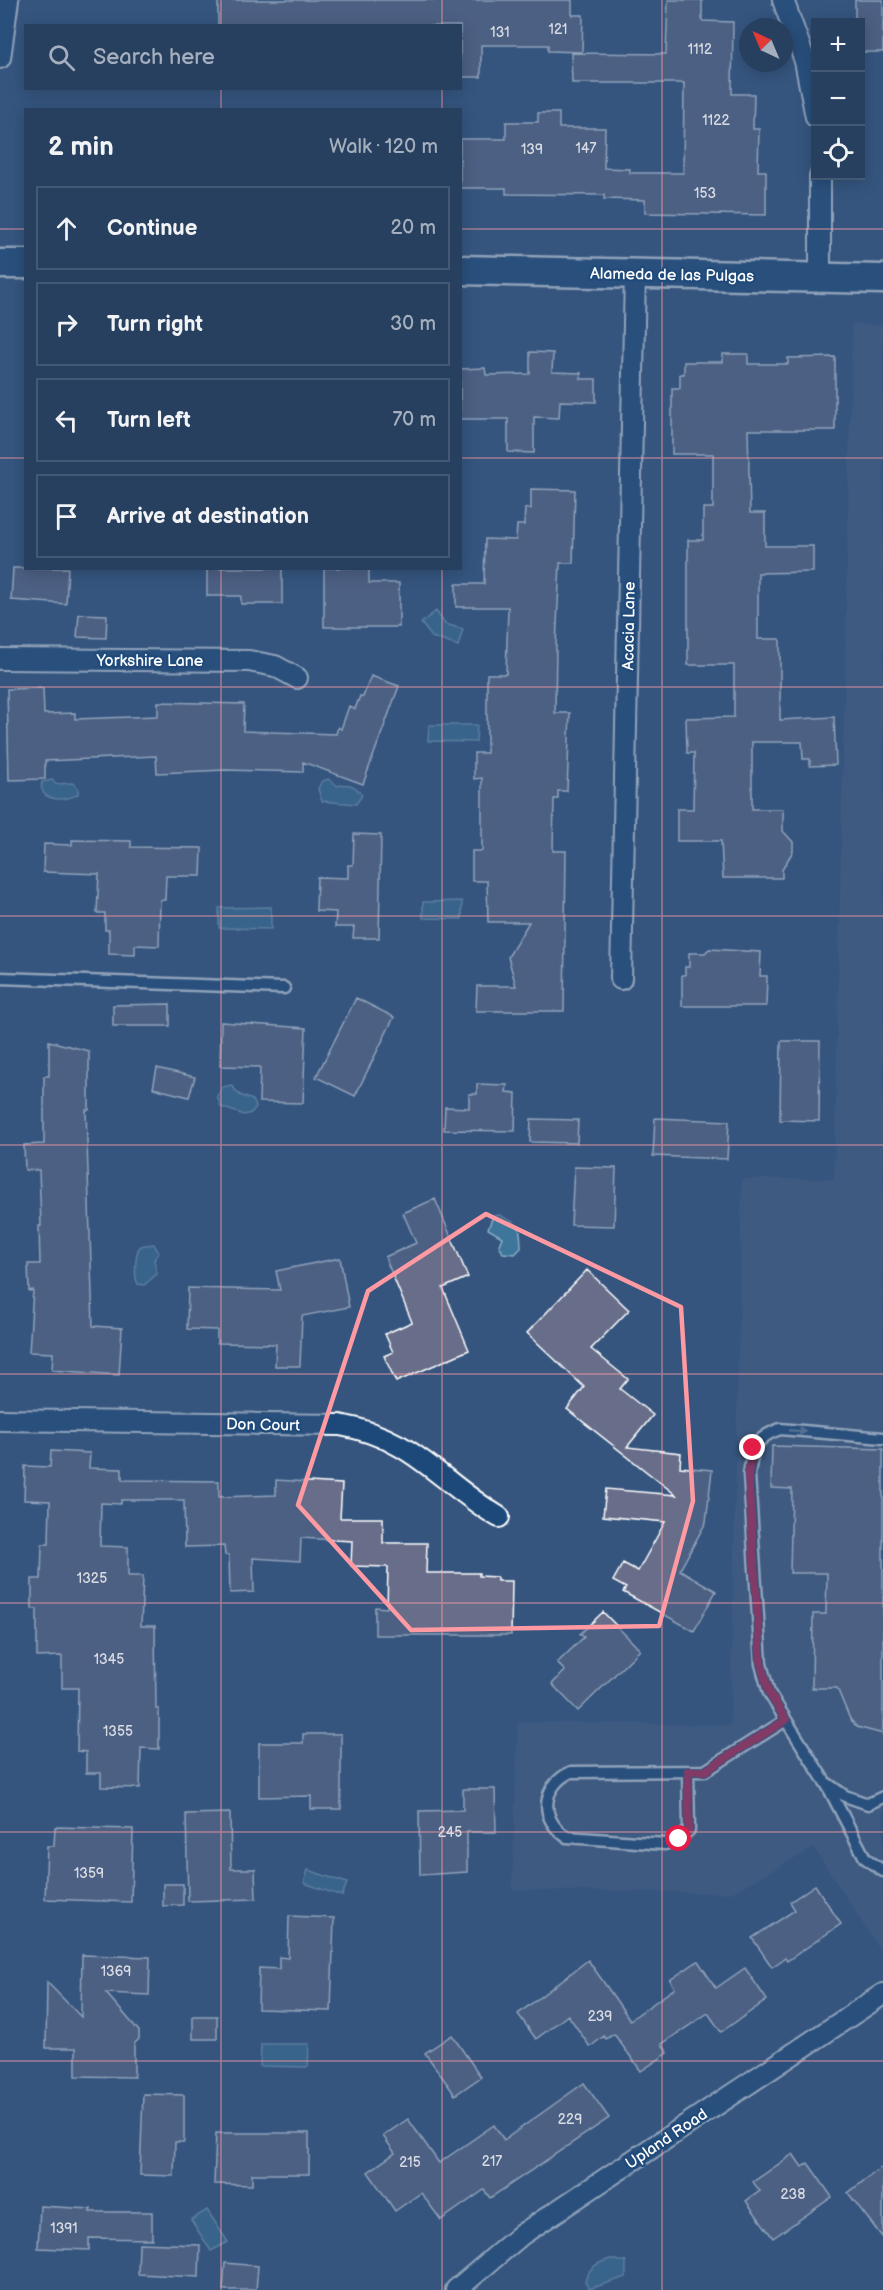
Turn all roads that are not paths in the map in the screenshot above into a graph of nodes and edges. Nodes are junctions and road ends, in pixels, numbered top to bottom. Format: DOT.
graph roads {
  1 [pos="8,0"];
  2 [pos="783,0"];
  3 [pos="0,58"];
  4 [pos="811,92"];
  5 [pos="820,180"];
  6 [pos="0,264"];
  7 [pos="24,264"];
  8 [pos="462,270"];
  9 [pos="635,273"];
  10 [pos="820,277"];
  11 [pos="883,279"];
  12 [pos="0,659"];
  13 [pos="297,678"];
  14 [pos="0,978"];
  15 [pos="621,980"];
  16 [pos="284,988"];
  17 [pos="0,1420"];
  18 [pos="883,1438"];
  19 [pos="499,1517"];
  20 [pos="786,1720"];
  21 [pos="688,1771"];
  22 [pos="825,1782"];
  23 [pos="883,1797"];
  24 [pos="883,1871"];
  25 [pos="883,1994"];
  26 [pos="456,2290"];
  1 -- 3 [label="street"];
  2 -- 4 [label="street"];
  5 -- 10 [label="street"];
  6 -- 7 [label="main road"];
  8 -- 9 [label="main road, Alameda de las Pulgas"];
  9 -- 10 [label="main road, Alameda de las Pulgas"];
  9 -- 15 [label="street, Acacia Lane"];
  10 -- 11 [label="main road, Alameda de las Pulgas"];
  12 -- 13 [label="street, Yorkshire Lane"];
  14 -- 16 [label="lane"];
  17 -- 19 [label="street, Don Court"];
  20 -- 18 [label="lane, one-way"];
  20 -- 21 [label="lane"];
  20 -- 22 [label="lane"];
  21 -- 21 [label="lane"];
  22 -- 23 [label="lane"];
  22 -- 24 [label="lane"];
  25 -- 26 [label="street, Upland Road"];
}
